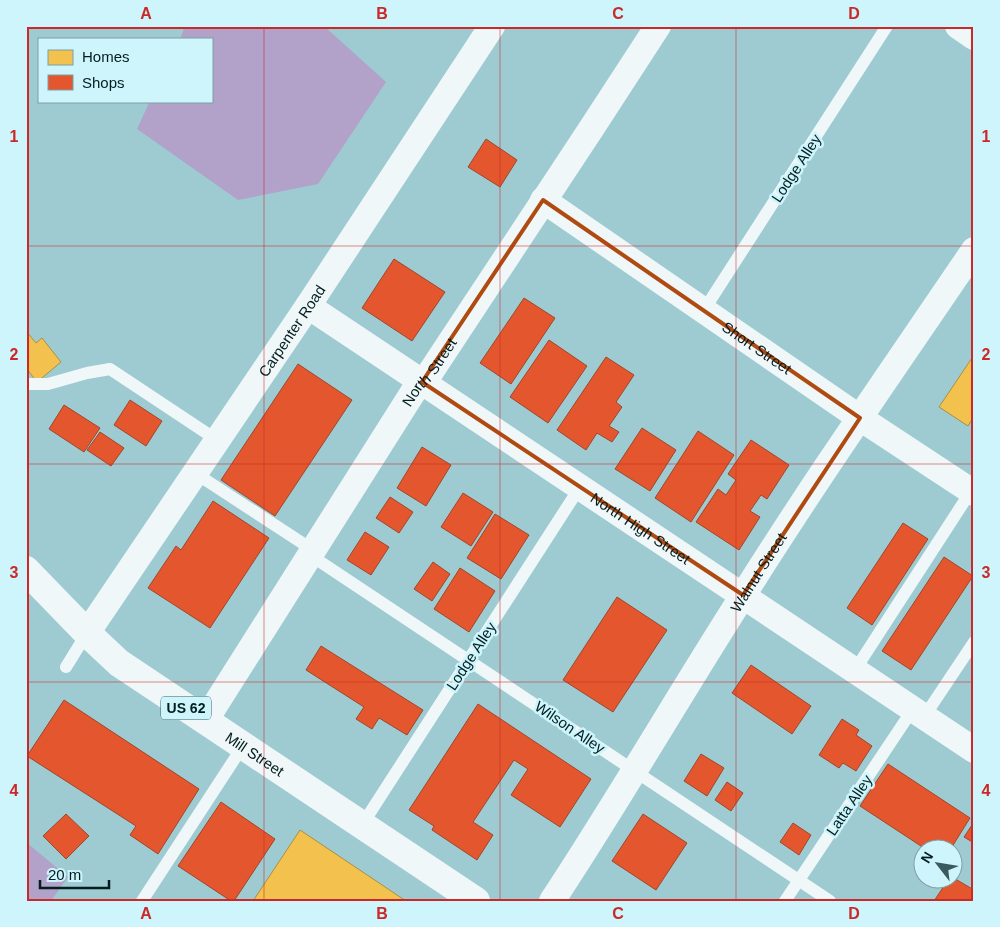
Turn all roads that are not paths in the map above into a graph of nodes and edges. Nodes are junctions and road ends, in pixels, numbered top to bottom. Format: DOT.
graph roads {
  1 [pos="492,26"];
  2 [pos="658,26"];
  3 [pos="887,26"];
  4 [pos="958,26"];
  5 [pos="974,37"];
  6 [pos="543,200"];
  7 [pos="974,250"];
  8 [pos="308,306"];
  9 [pos="704,310"];
  10 [pos="422,382"];
  11 [pos="26,384"];
  12 [pos="860,418"];
  13 [pos="217,440"];
  14 [pos="195,473"];
  15 [pos="580,486"];
  16 [pos="972,492"];
  17 [pos="312,552"];
  18 [pos="26,570"];
  19 [pos="743,595"];
  20 [pos="87,632"];
  21 [pos="974,642"];
  22 [pos="469,659"];
  23 [pos="66,667"];
  24 [pos="855,670"];
  25 [pos="919,713"];
  26 [pos="205,721"];
  27 [pos="243,746"];
  28 [pos="974,750"];
  29 [pos="635,771"];
  30 [pos="362,825"];
  31 [pos="799,880"];
  32 [pos="142,901"];
  33 [pos="476,901"];
  34 [pos="552,901"];
  35 [pos="785,901"];
  36 [pos="830,901"];
  1 -- 8 [label="street, Carpenter Road"];
  2 -- 6 [label="street, North Street"];
  3 -- 9 [label="lane, Lodge Alley"];
  4 -- 5 [label="street"];
  6 -- 9 [label="street, Short Street"];
  6 -- 10 [label="street, North Street"];
  7 -- 12 [label="street, Walnut Street"];
  8 -- 10 [label="street, North High Street"];
  8 -- 13 [label="street, Carpenter Road"];
  9 -- 12 [label="street, Short Street"];
  10 -- 15 [label="street, North High Street"];
  10 -- 17 [label="street, North Street"];
  11 -- 13 [label="lane"];
  12 -- 16 [label="street, Short Street"];
  12 -- 19 [label="street, Walnut Street"];
  13 -- 14 [label="street, Carpenter Road"];
  14 -- 17 [label="lane, Wilson Alley"];
  14 -- 20 [label="street, Carpenter Road"];
  15 -- 19 [label="street, North High Street"];
  15 -- 22 [label="lane, Lodge Alley"];
  16 -- 24 [label="lane"];
  17 -- 22 [label="lane, Wilson Alley"];
  17 -- 26 [label="street, North Street"];
  18 -- 20 [label="highway, Mill Street / US 62"];
  19 -- 24 [label="street, North High Street"];
  19 -- 29 [label="street, Walnut Street"];
  20 -- 23 [label="lane"];
  20 -- 26 [label="highway, Mill Street / US 62"];
  21 -- 25 [label="lane, Latta Alley"];
  22 -- 29 [label="lane, Wilson Alley"];
  22 -- 30 [label="lane, Lodge Alley"];
  24 -- 25 [label="street, North High Street"];
  25 -- 28 [label="street, North High Street"];
  25 -- 31 [label="lane, Latta Alley"];
  26 -- 27 [label="highway, Mill Street / US 62"];
  27 -- 30 [label="highway, Mill Street / US 62"];
  27 -- 32 [label="lane"];
  29 -- 31 [label="lane, Wilson Alley"];
  29 -- 34 [label="street, Walnut Street"];
  30 -- 33 [label="highway, Mill Street / US 62"];
  31 -- 35 [label="lane, Latta Alley"];
  31 -- 36 [label="lane, Wilson Alley"];
}
